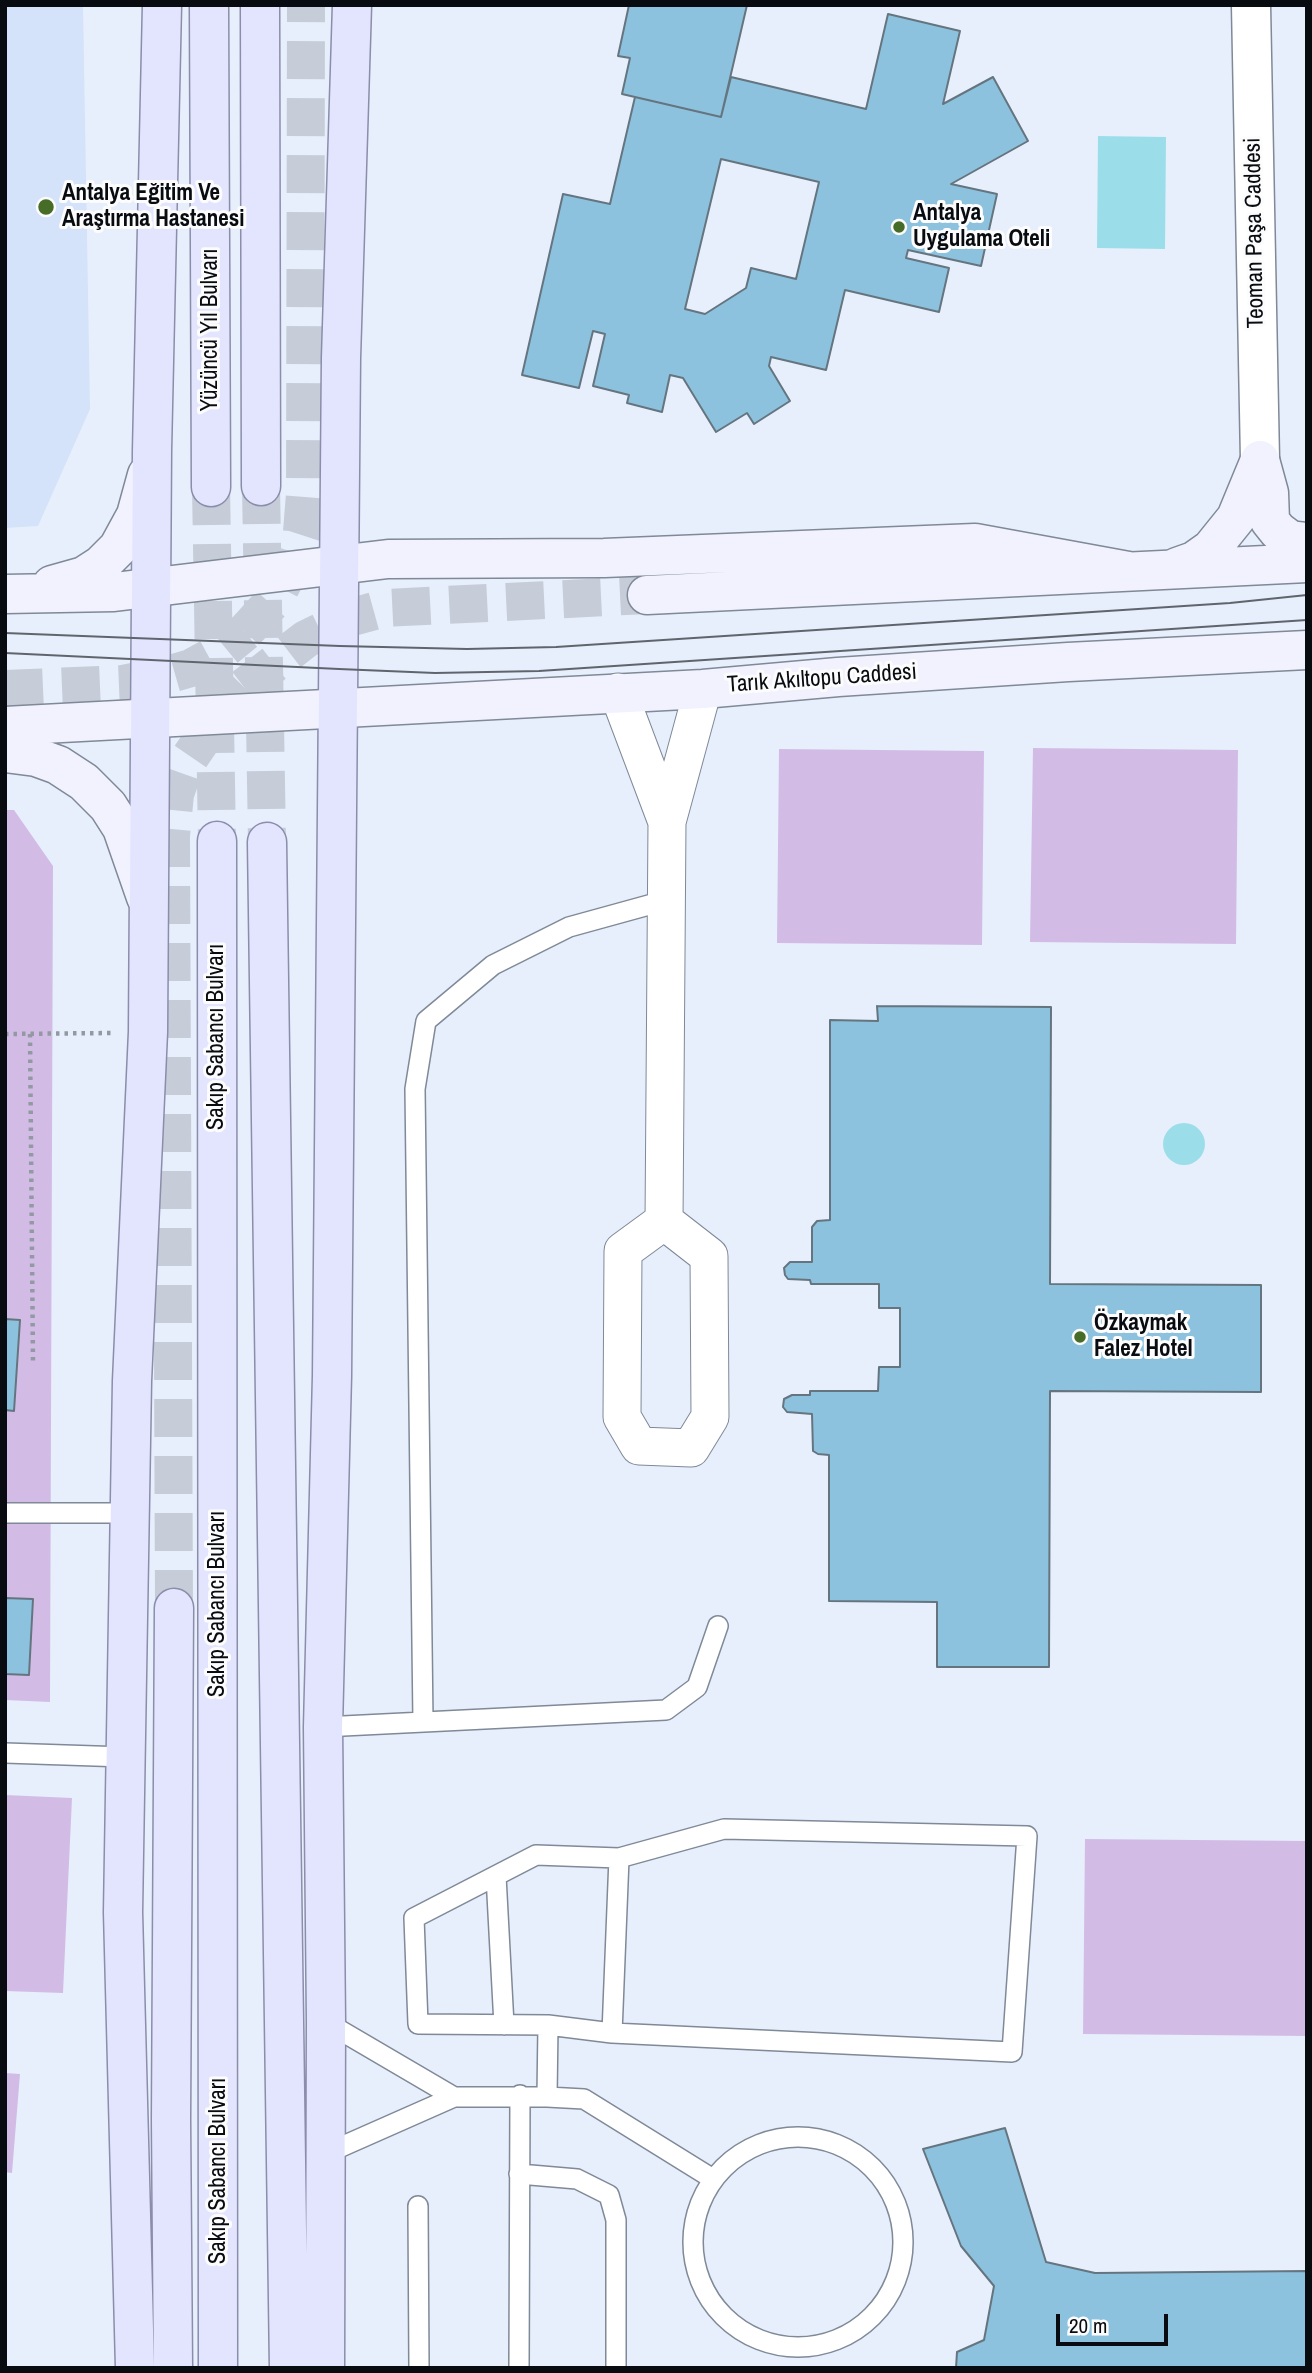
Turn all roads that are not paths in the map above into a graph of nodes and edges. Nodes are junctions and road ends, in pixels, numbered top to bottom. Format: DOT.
graph roads {
  1 [pos="162,5"];
  2 [pos="209,5"];
  3 [pos="260,5"];
  4 [pos="352,5"];
  5 [pos="1251,5"];
  6 [pos="152,451"];
  7 [pos="1260,460"];
  8 [pos="261,486"];
  9 [pos="211,487"];
  10 [pos="1307,542"];
  11 [pos="1307,563"];
  12 [pos="341,565"];
  13 [pos="1173,569"];
  14 [pos="1128,571"];
  15 [pos="152,588"];
  16 [pos="12,594"];
  17 [pos="647,595"];
  18 [pos="1307,650"];
  19 [pos="703,689"];
  20 [pos="618,692"];
  21 [pos="337,708"];
  22 [pos="152,720"];
  23 [pos="5,726"];
  24 [pos="5,753"];
  25 [pos="667,822"];
  26 [pos="217,841"];
  27 [pos="267,842"];
  28 [pos="667,900"];
  29 [pos="150,910"];
  30 [pos="664,1221"];
  31 [pos="5,1513"];
  32 [pos="129,1513"];
  33 [pos="174,1608"];
  34 [pos="718,1626"];
  35 [pos="423,1722"];
  36 [pos="323,1727"];
  37 [pos="5,1754"];
  38 [pos="125,1757"];
  39 [pos="619,1858"];
  40 [pos="496,1875"];
  41 [pos="326,2022"];
  42 [pos="504,2025"];
  43 [pos="548,2025"];
  44 [pos="612,2033"];
  45 [pos="520,2095"];
  46 [pos="454,2096"];
  47 [pos="547,2097"];
  48 [pos="325,2154"];
  49 [pos="519,2175"];
  50 [pos="712,2179"];
  51 [pos="418,2206"];
  52 [pos="135,2368"];
  53 [pos="173,2368"];
  54 [pos="218,2368"];
  55 [pos="289,2368"];
  56 [pos="325,2368"];
  57 [pos="419,2368"];
  58 [pos="519,2368"];
  59 [pos="616,2368"];
  1 -- 6 [label="main road"];
  2 -- 9 [label="main road, Yüzüncü Yıl Bulvarı"];
  3 -- 8 [label="main road"];
  4 -- 12 [label="main road"];
  5 -- 7 [label="street, Teoman Paşa Caddesi"];
  6 -- 15 [label="main road"];
  6 -- 16 [label="main road"];
  7 -- 10 [label="main road"];
  7 -- 13 [label="main road"];
  11 -- 13 [label="main road"];
  12 -- 14 [label="main road"];
  12 -- 15 [label="main road"];
  12 -- 21 [label="main road"];
  13 -- 14 [label="main road"];
  14 -- 17 [label="main road"];
  15 -- 16 [label="main road"];
  15 -- 22 [label="main road"];
  18 -- 19 [label="main road, Tarık Akıltopu Caddesi"];
  19 -- 20 [label="main road, Tarık Akıltopu Caddesi"];
  19 -- 25 [label="street"];
  20 -- 21 [label="main road, Tarık Akıltopu Caddesi"];
  20 -- 25 [label="street"];
  21 -- 22 [label="main road, Tarık Akıltopu Caddesi"];
  21 -- 36 [label="main road"];
  22 -- 23 [label="main road"];
  22 -- 29 [label="main road"];
  24 -- 29 [label="main road"];
  25 -- 28 [label="street"];
  26 -- 54 [label="main road, Sakıp Sabancı Bulvarı"];
  27 -- 55 [label="main road"];
  28 -- 30 [label="street"];
  28 -- 35 [label="lane"];
  29 -- 32 [label="main road"];
  30 -- 30 [label="street"];
  31 -- 32 [label="lane"];
  32 -- 38 [label="main road"];
  33 -- 53 [label="main road"];
  34 -- 35 [label="lane"];
  35 -- 36 [label="lane"];
  36 -- 41 [label="main road"];
  37 -- 38 [label="lane"];
  38 -- 52 [label="main road"];
  39 -- 40 [label="lane"];
  39 -- 44 [label="lane"];
  39 -- 44 [label="lane"];
  40 -- 42 [label="lane"];
  40 -- 42 [label="lane"];
  41 -- 46 [label="lane"];
  41 -- 48 [label="main road"];
  42 -- 43 [label="lane"];
  43 -- 44 [label="lane"];
  43 -- 47 [label="lane"];
  45 -- 46 [label="lane"];
  45 -- 47 [label="lane"];
  45 -- 49 [label="lane"];
  46 -- 48 [label="lane"];
  47 -- 50 [label="lane"];
  48 -- 56 [label="main road"];
  49 -- 58 [label="lane"];
  49 -- 59 [label="lane"];
  50 -- 50 [label="lane"];
  51 -- 57 [label="lane"];
}
